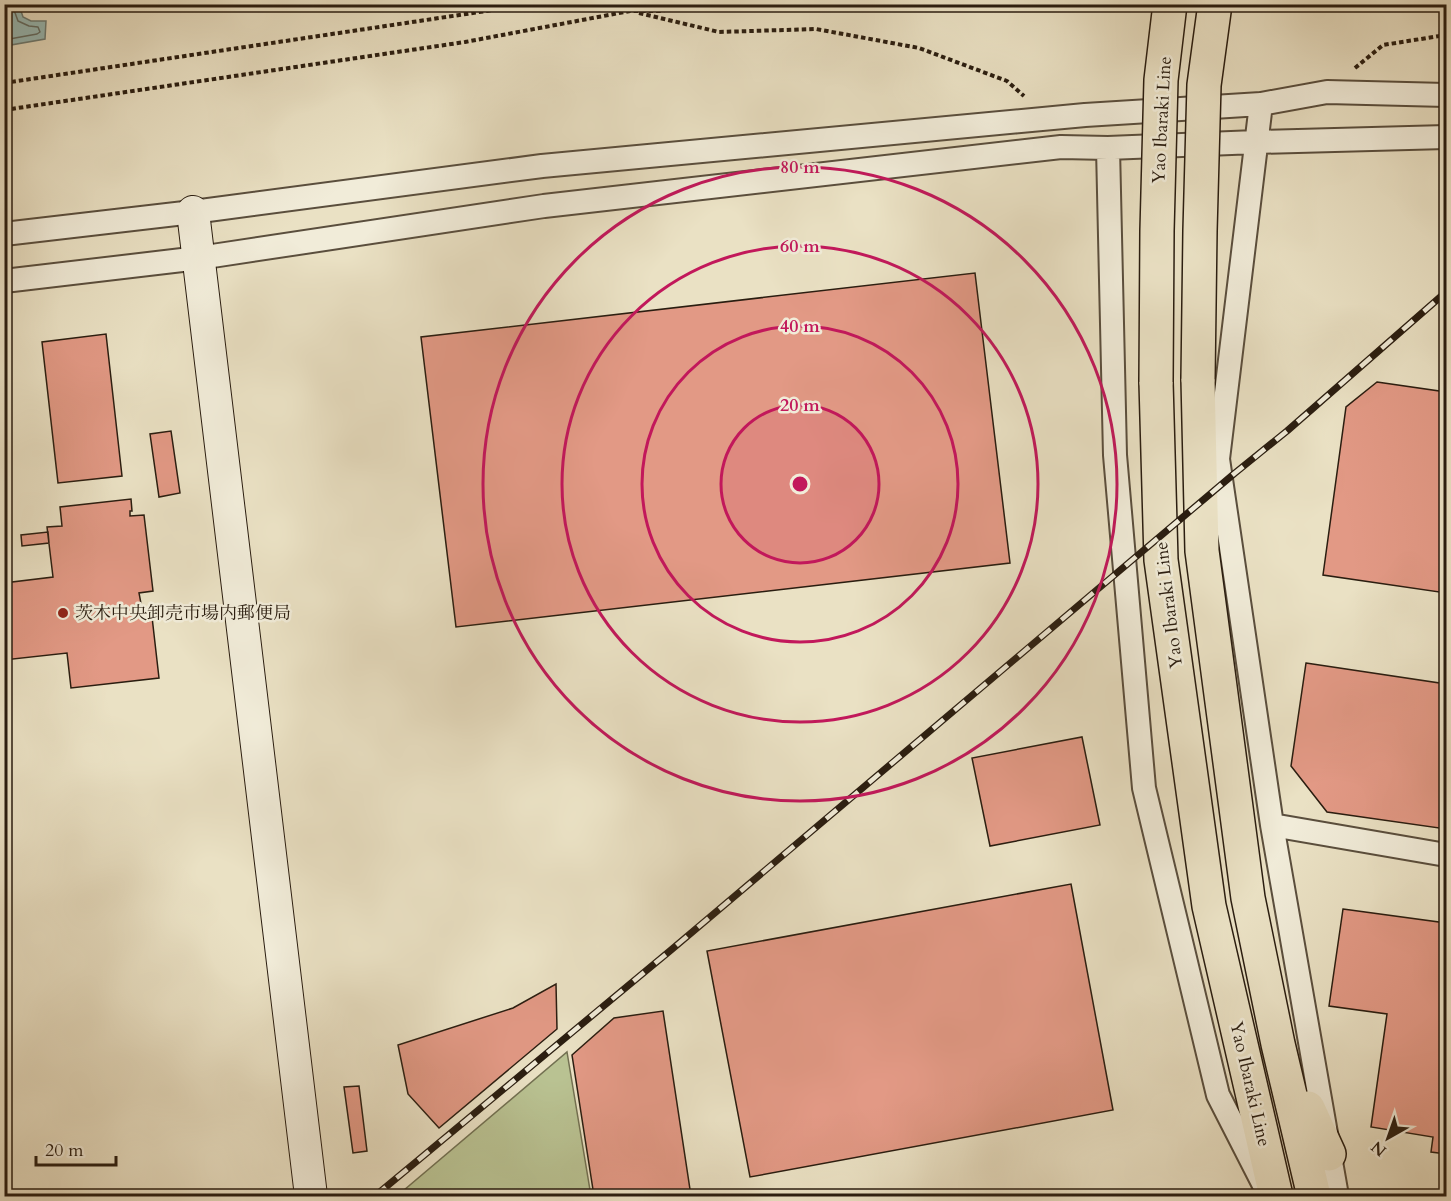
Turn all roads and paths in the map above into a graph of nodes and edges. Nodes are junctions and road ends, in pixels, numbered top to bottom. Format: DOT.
graph roads {
  1 [pos="533,4"];
  2 [pos="700,4"];
  3 [pos="1170,4"];
  4 [pos="1215,4"];
  5 [pos="630,11"];
  6 [pos="4,82"];
  7 [pos="1446,95"];
  8 [pos="1261,104"];
  9 [pos="4,110"];
  10 [pos="1049,118"];
  11 [pos="1446,137"];
  12 [pos="1256,142"];
  13 [pos="1108,148"];
  14 [pos="193,212"];
  15 [pos="4,234"];
  16 [pos="199,258"];
  17 [pos="4,281"];
  18 [pos="1272,825"];
  19 [pos="1446,855"];
  20 [pos="1278,1044"];
  21 [pos="1329,1154"];
  22 [pos="310,1197"];
  23 [pos="1270,1197"];
  24 [pos="1276,1197"];
  25 [pos="1314,1197"];
  26 [pos="1337,1197"];
  1 -- 6 [label="path"];
  2 -- 5 [label="path"];
  3 -- 24 [label="main road, Yao Ibaraki Line, bridge"];
  4 -- 20 [label="main road, Yao Ibaraki Line, bridge"];
  5 -- 9 [label="path"];
  5 -- 10 [label="path"];
  7 -- 8 [label="street"];
  8 -- 10 [label="street"];
  8 -- 12 [label="street"];
  10 -- 14 [label="street"];
  11 -- 12 [label="street"];
  12 -- 13 [label="street"];
  12 -- 18 [label="street"];
  13 -- 16 [label="street"];
  13 -- 23 [label="street"];
  14 -- 15 [label="street"];
  14 -- 16 [label="street"];
  16 -- 17 [label="street"];
  16 -- 22 [label="street"];
  18 -- 19 [label="street"];
  18 -- 21 [label="street"];
  20 -- 21 [label="main road"];
  20 -- 25 [label="main road, Yao Ibaraki Line"];
  21 -- 26 [label="street"];
}
